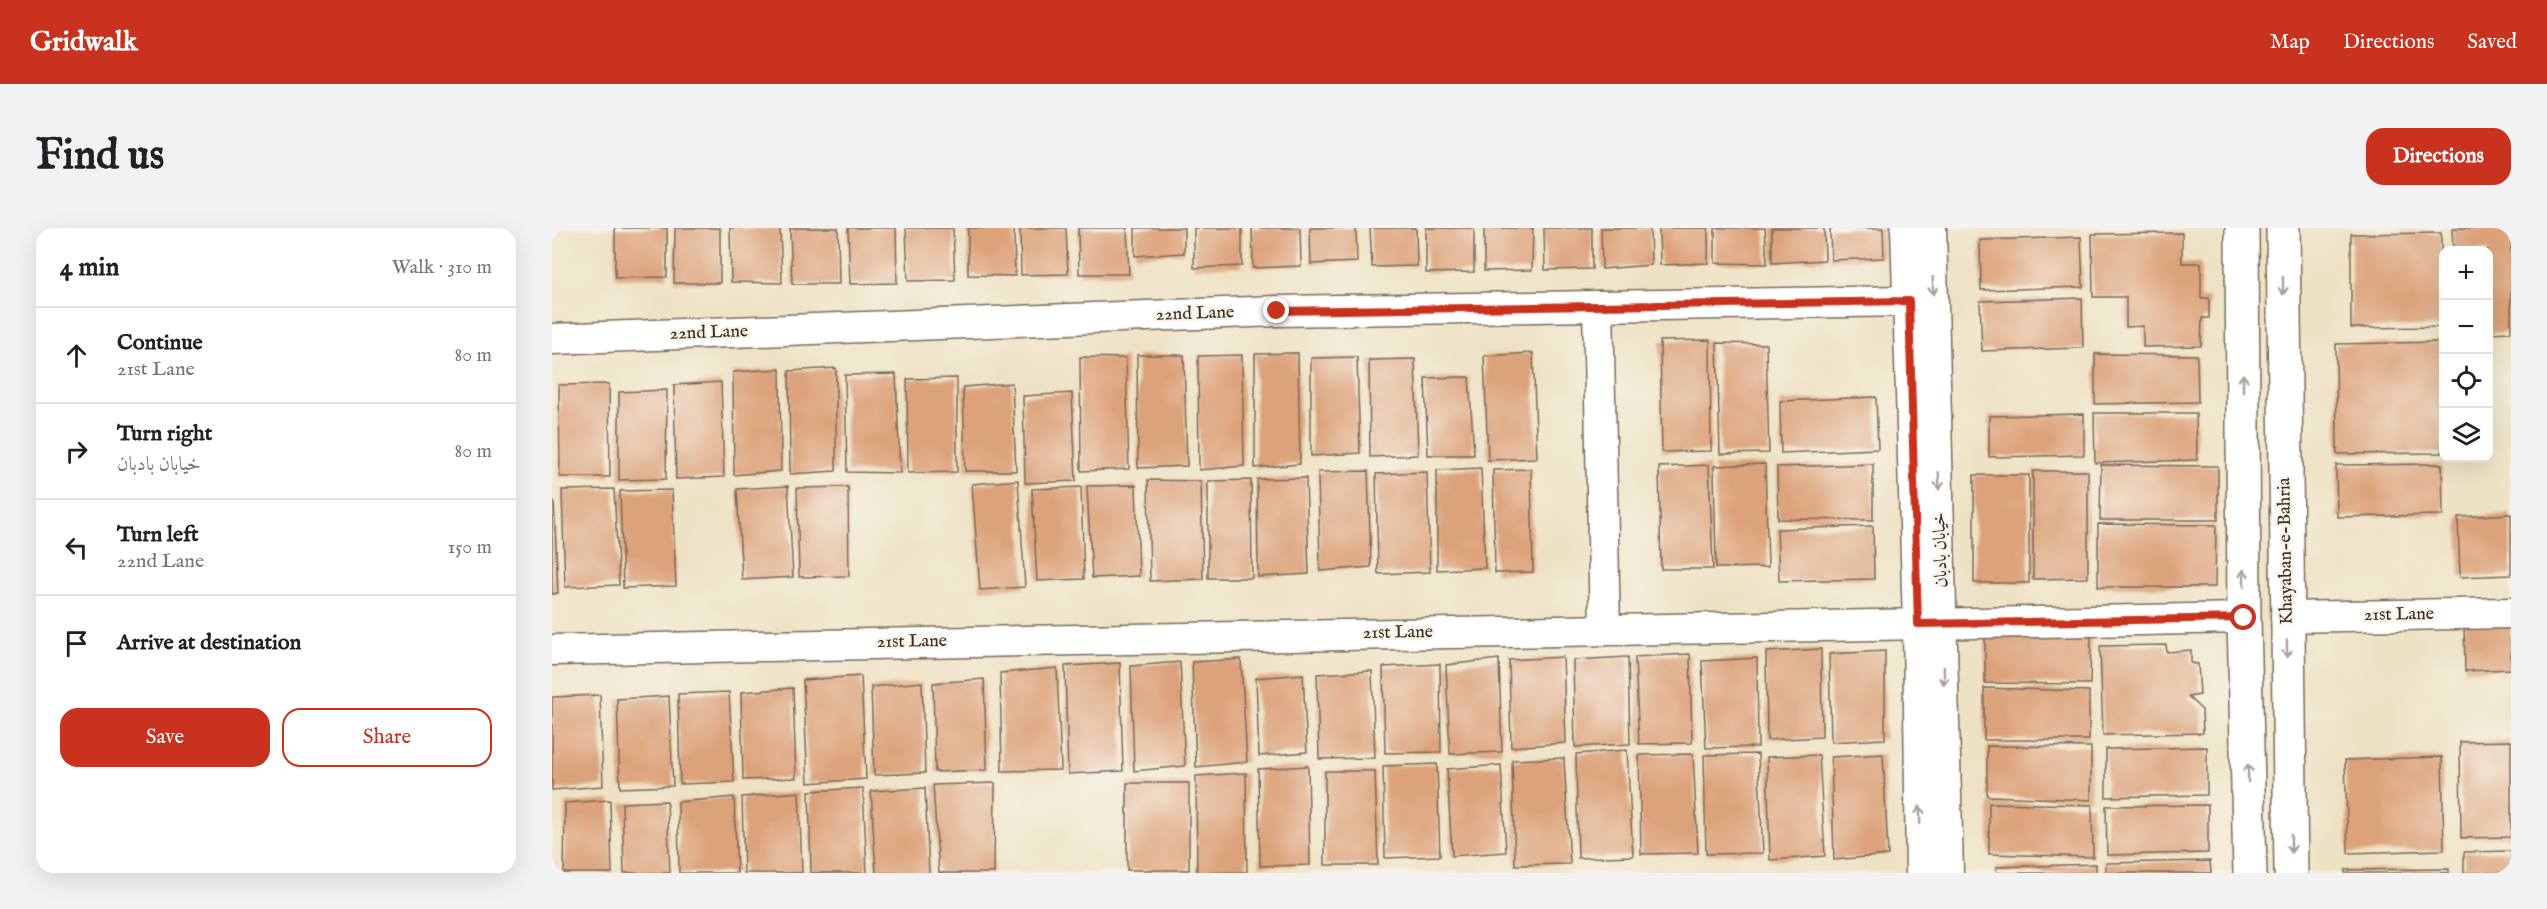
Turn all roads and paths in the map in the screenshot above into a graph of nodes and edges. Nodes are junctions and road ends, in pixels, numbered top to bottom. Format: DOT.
graph roads {
  1 [pos="1906,228"];
  2 [pos="1931,228"];
  3 [pos="2242,228"];
  4 [pos="2283,228"];
  5 [pos="1909,301"];
  6 [pos="1598,306"];
  7 [pos="552,339"];
  8 [pos="2511,613"];
  9 [pos="2286,617"];
  10 [pos="2244,618"];
  11 [pos="1930,624"];
  12 [pos="1605,629"];
  13 [pos="552,650"];
  14 [pos="1921,873"];
  15 [pos="1948,873"];
  16 [pos="2250,873"];
  17 [pos="2291,873"];
  1 -- 5 [label="street, خیابان بادبان"];
  2 -- 11 [label="street, خیابان بادبان, one-way"];
  10 -- 3 [label="main road, one-way"];
  4 -- 9 [label="main road, Khayaban-e-Bahria, one-way"];
  5 -- 6 [label="street, 22nd Lane"];
  5 -- 11 [label="street, خیابان بادبان"];
  6 -- 7 [label="street, 22nd Lane"];
  6 -- 12 [label="street"];
  8 -- 9 [label="street, 21st Lane"];
  9 -- 17 [label="main road, Khayaban-e-Bahria, one-way"];
  10 -- 11 [label="street, 21st Lane"];
  16 -- 10 [label="main road, one-way"];
  11 -- 12 [label="street, 21st Lane"];
  14 -- 11 [label="street, خیابان بادبان, one-way"];
  11 -- 15 [label="street, خیابان بادبان, one-way"];
  12 -- 13 [label="street, 21st Lane"];
}
